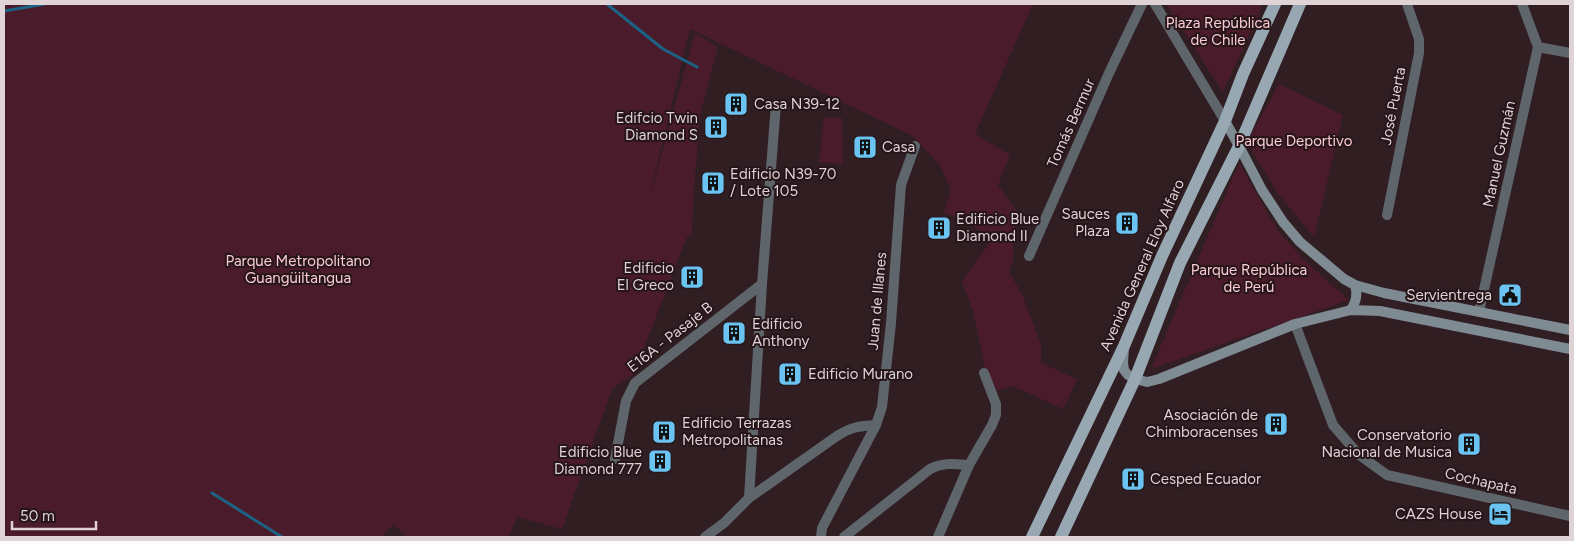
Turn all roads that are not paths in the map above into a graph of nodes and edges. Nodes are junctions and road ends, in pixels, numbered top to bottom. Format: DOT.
graph roads {
  1 [pos="1142,4"];
  2 [pos="1155,4"];
  3 [pos="1275,4"];
  4 [pos="1300,4"];
  5 [pos="1407,4"];
  6 [pos="1522,4"];
  7 [pos="1538,46"];
  8 [pos="1570,54"];
  9 [pos="776,104"];
  10 [pos="1225,121"];
  11 [pos="915,146"];
  12 [pos="1239,146"];
  13 [pos="1387,215"];
  14 [pos="1029,256"];
  15 [pos="762,284"];
  16 [pos="1355,286"];
  17 [pos="1384,293"];
  18 [pos="1351,310"];
  19 [pos="1380,311"];
  20 [pos="1480,312"];
  21 [pos="1295,324"];
  22 [pos="1570,330"];
  23 [pos="1124,346"];
  24 [pos="1570,349"];
  25 [pos="984,373"];
  26 [pos="1135,380"];
  27 [pos="876,425"];
  28 [pos="615,459"];
  29 [pos="969,466"];
  30 [pos="749,498"];
  31 [pos="1570,516"];
  32 [pos="705,537"];
  33 [pos="821,537"];
  34 [pos="844,537"];
  35 [pos="938,537"];
  36 [pos="1032,537"];
  37 [pos="1061,537"];
  1 -- 14 [label="street, Tomás Bermur"];
  2 -- 10 [label="street"];
  3 -- 10 [label="main road, Avenida General Eloy Alfaro"];
  4 -- 12 [label="main road"];
  5 -- 13 [label="street, José Puerta"];
  6 -- 7 [label="street"];
  7 -- 8 [label="street"];
  7 -- 20 [label="street, Manuel Guzmán"];
  9 -- 15 [label="street"];
  10 -- 12 [label="main road"];
  10 -- 23 [label="main road, Avenida General Eloy Alfaro"];
  11 -- 27 [label="street, Juan de Illanes"];
  12 -- 16 [label="main road"];
  12 -- 26 [label="main road"];
  15 -- 28 [label="street, E16A - Pasaje B"];
  15 -- 30 [label="street"];
  16 -- 17 [label="main road"];
  16 -- 18 [label="main road"];
  17 -- 19 [label="main road"];
  17 -- 20 [label="main road"];
  18 -- 19 [label="main road"];
  18 -- 21 [label="main road"];
  19 -- 24 [label="main road"];
  20 -- 22 [label="main road"];
  21 -- 26 [label="main road"];
  21 -- 31 [label="street, Cochapata"];
  23 -- 26 [label="main road"];
  23 -- 36 [label="main road, Avenida General Eloy Alfaro"];
  25 -- 29 [label="street"];
  26 -- 37 [label="main road"];
  27 -- 30 [label="street"];
  27 -- 33 [label="street, Juan de Illanes"];
  29 -- 34 [label="street"];
  29 -- 35 [label="street"];
  30 -- 32 [label="street"];
}
